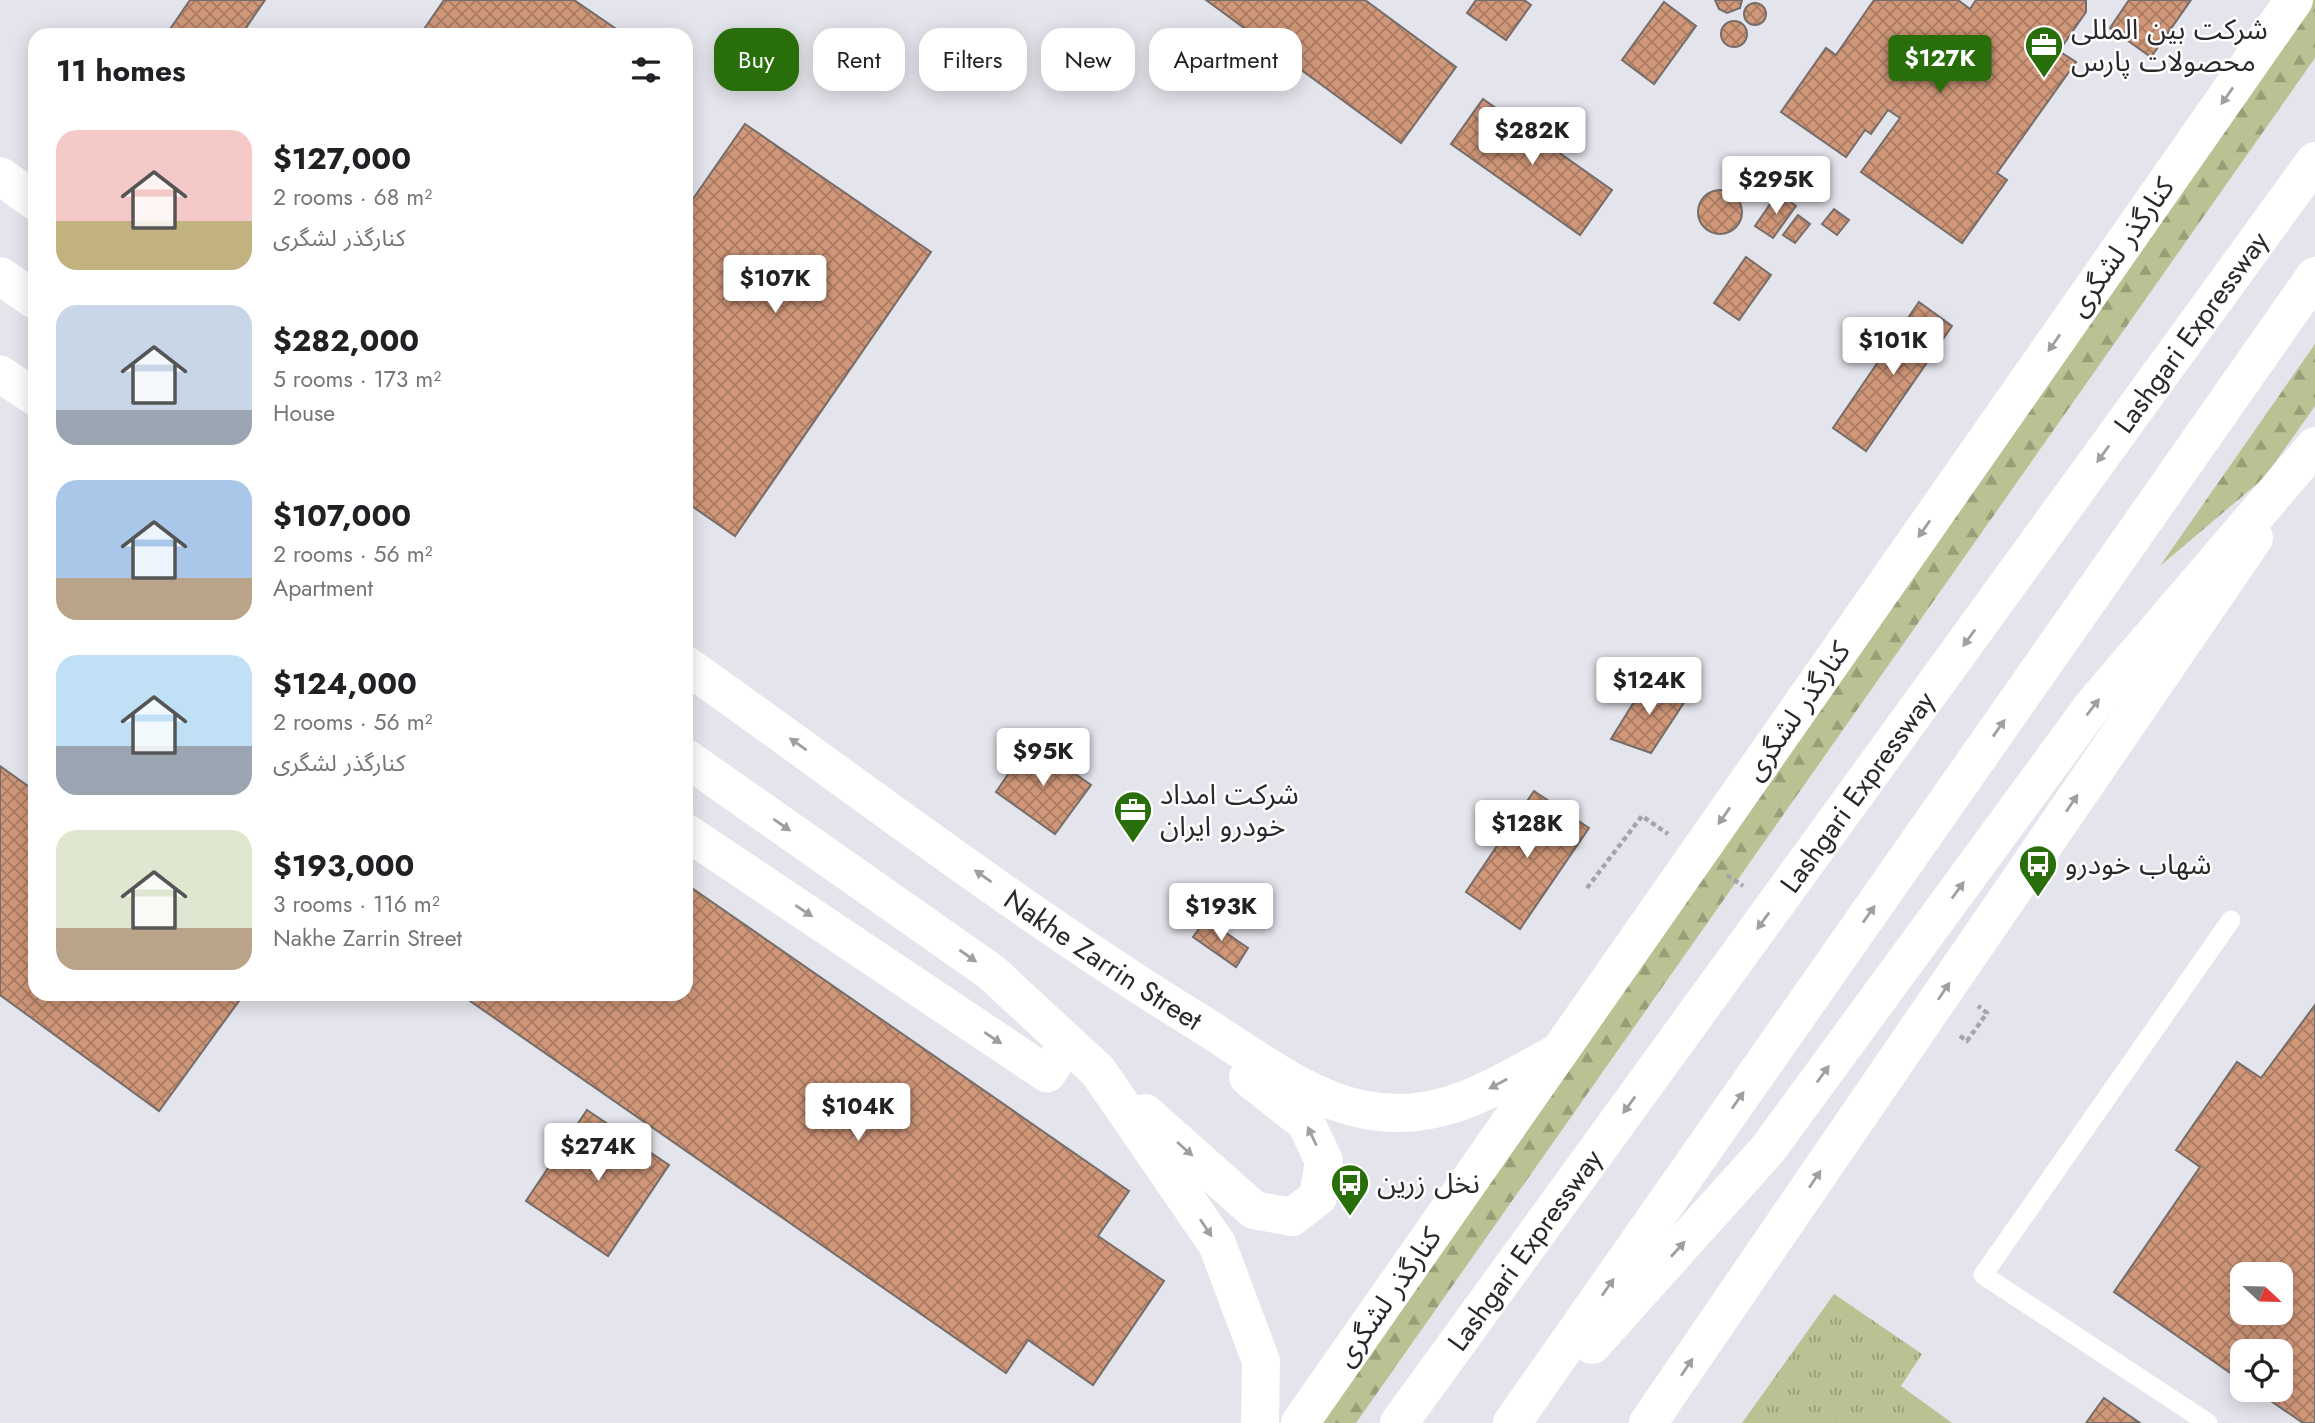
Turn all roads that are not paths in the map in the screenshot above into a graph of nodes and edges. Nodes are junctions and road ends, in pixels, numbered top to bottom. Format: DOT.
graph roads {
  1 [pos="2294,0"];
  2 [pos="2315,160"];
  3 [pos="0,176"];
  4 [pos="28,196"];
  5 [pos="0,276"];
  6 [pos="2315,276"];
  7 [pos="28,295"];
  8 [pos="0,374"];
  9 [pos="28,392"];
  10 [pos="2315,447"];
  11 [pos="693,670"];
  12 [pos="693,763"];
  13 [pos="693,837"];
  14 [pos="2231,920"];
  15 [pos="1118,973"];
  16 [pos="1068,1043"];
  17 [pos="1559,1052"];
  18 [pos="1098,1071"];
  19 [pos="1260,1423"];
  20 [pos="1300,1423"];
  21 [pos="1399,1423"];
  22 [pos="1513,1423"];
  23 [pos="1648,1423"];
  24 [pos="2208,1423"];
  1 -- 17 [label="main road, کنارگذر لشگری, one-way"];
  2 -- 21 [label="main road, Lashgari Expressway, one-way"];
  3 -- 4 [label="main road"];
  5 -- 7 [label="main road"];
  22 -- 6 [label="main road, one-way"];
  8 -- 9 [label="street"];
  22 -- 10 [label="main road, one-way"];
  23 -- 10 [label="main road, one-way"];
  15 -- 11 [label="main road, Nakhe Zarrin Street, one-way"];
  12 -- 16 [label="main road, one-way"];
  13 -- 16 [label="street, one-way"];
  14 -- 24 [label="lane"];
  17 -- 15 [label="main road, Nakhe Zarrin Street, one-way"];
  18 -- 15 [label="main road, one-way"];
  16 -- 18 [label="main road"];
  17 -- 20 [label="main road, کنارگذر لشگری"];
  18 -- 19 [label="main road, one-way"];
}
